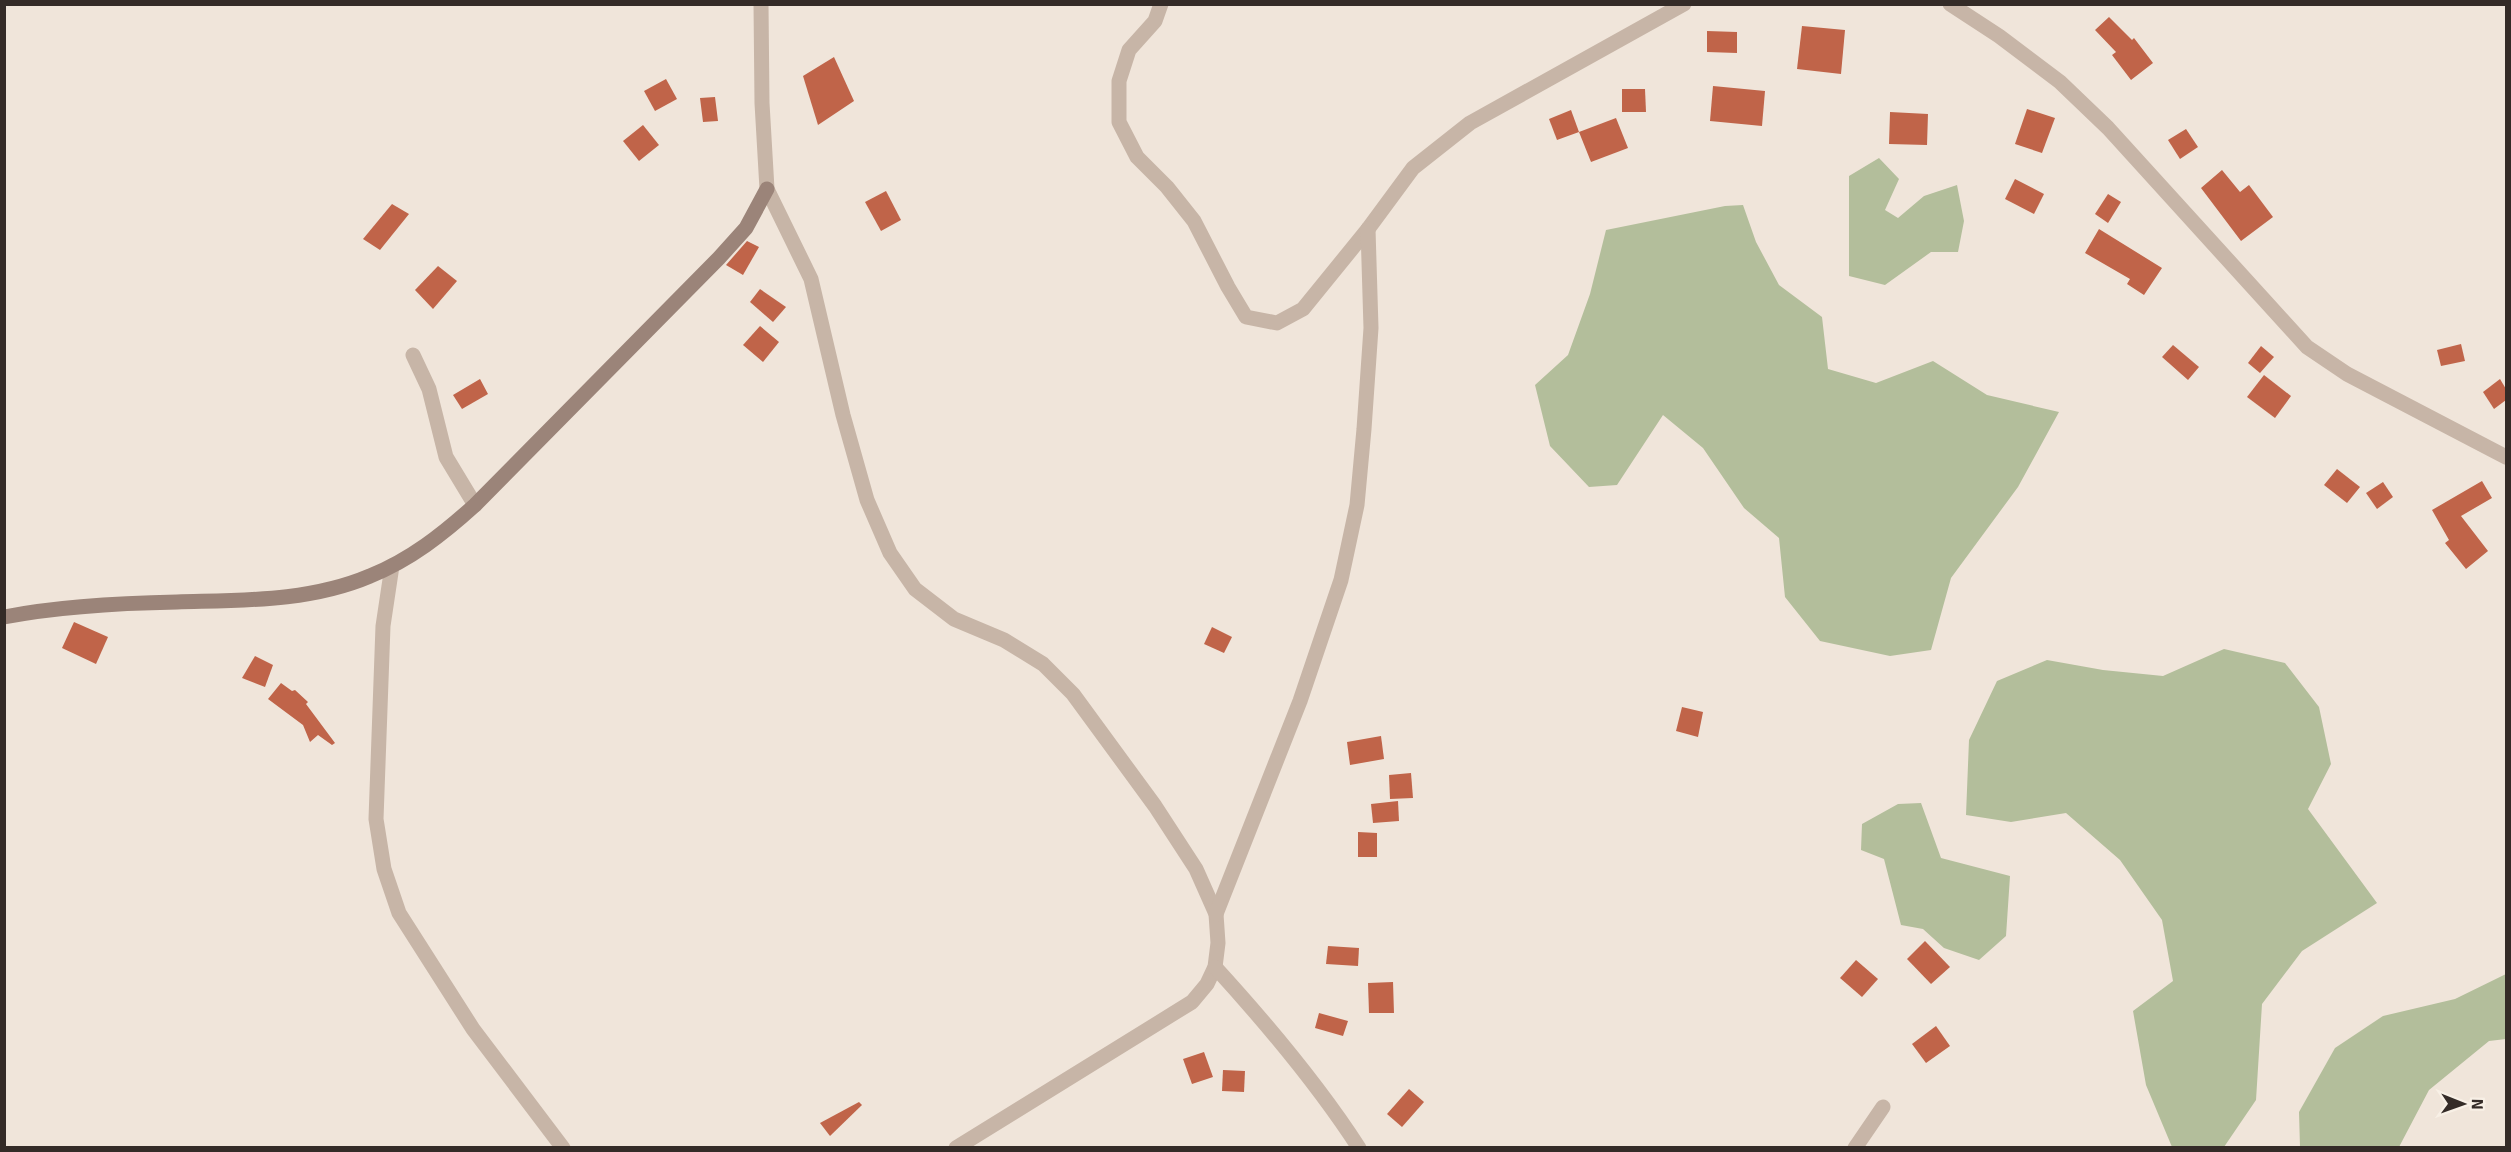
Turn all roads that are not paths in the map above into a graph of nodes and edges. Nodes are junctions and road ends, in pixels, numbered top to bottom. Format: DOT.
graph roads {
  1 [pos="761,4"];
  2 [pos="1161,4"];
  3 [pos="1684,4"];
  4 [pos="1950,4"];
  5 [pos="766,189"];
  6 [pos="1368,229"];
  7 [pos="413,355"];
  8 [pos="2506,457"];
  9 [pos="474,505"];
  10 [pos="392,566"];
  11 [pos="4,617"];
  12 [pos="1216,914"];
  13 [pos="1215,967"];
  14 [pos="1883,1107"];
  15 [pos="563,1148"];
  16 [pos="956,1148"];
  17 [pos="1359,1148"];
  18 [pos="1855,1148"];
  1 -- 5 [label="street"];
  2 -- 6 [label="street"];
  3 -- 6 [label="street"];
  4 -- 8 [label="street"];
  5 -- 9 [label="street"];
  5 -- 12 [label="street"];
  6 -- 12 [label="street"];
  7 -- 9 [label="street"];
  9 -- 10 [label="street"];
  10 -- 11 [label="street"];
  10 -- 15 [label="street"];
  12 -- 13 [label="street"];
  13 -- 16 [label="street"];
  13 -- 17 [label="street"];
  14 -- 18 [label="street"];
}
